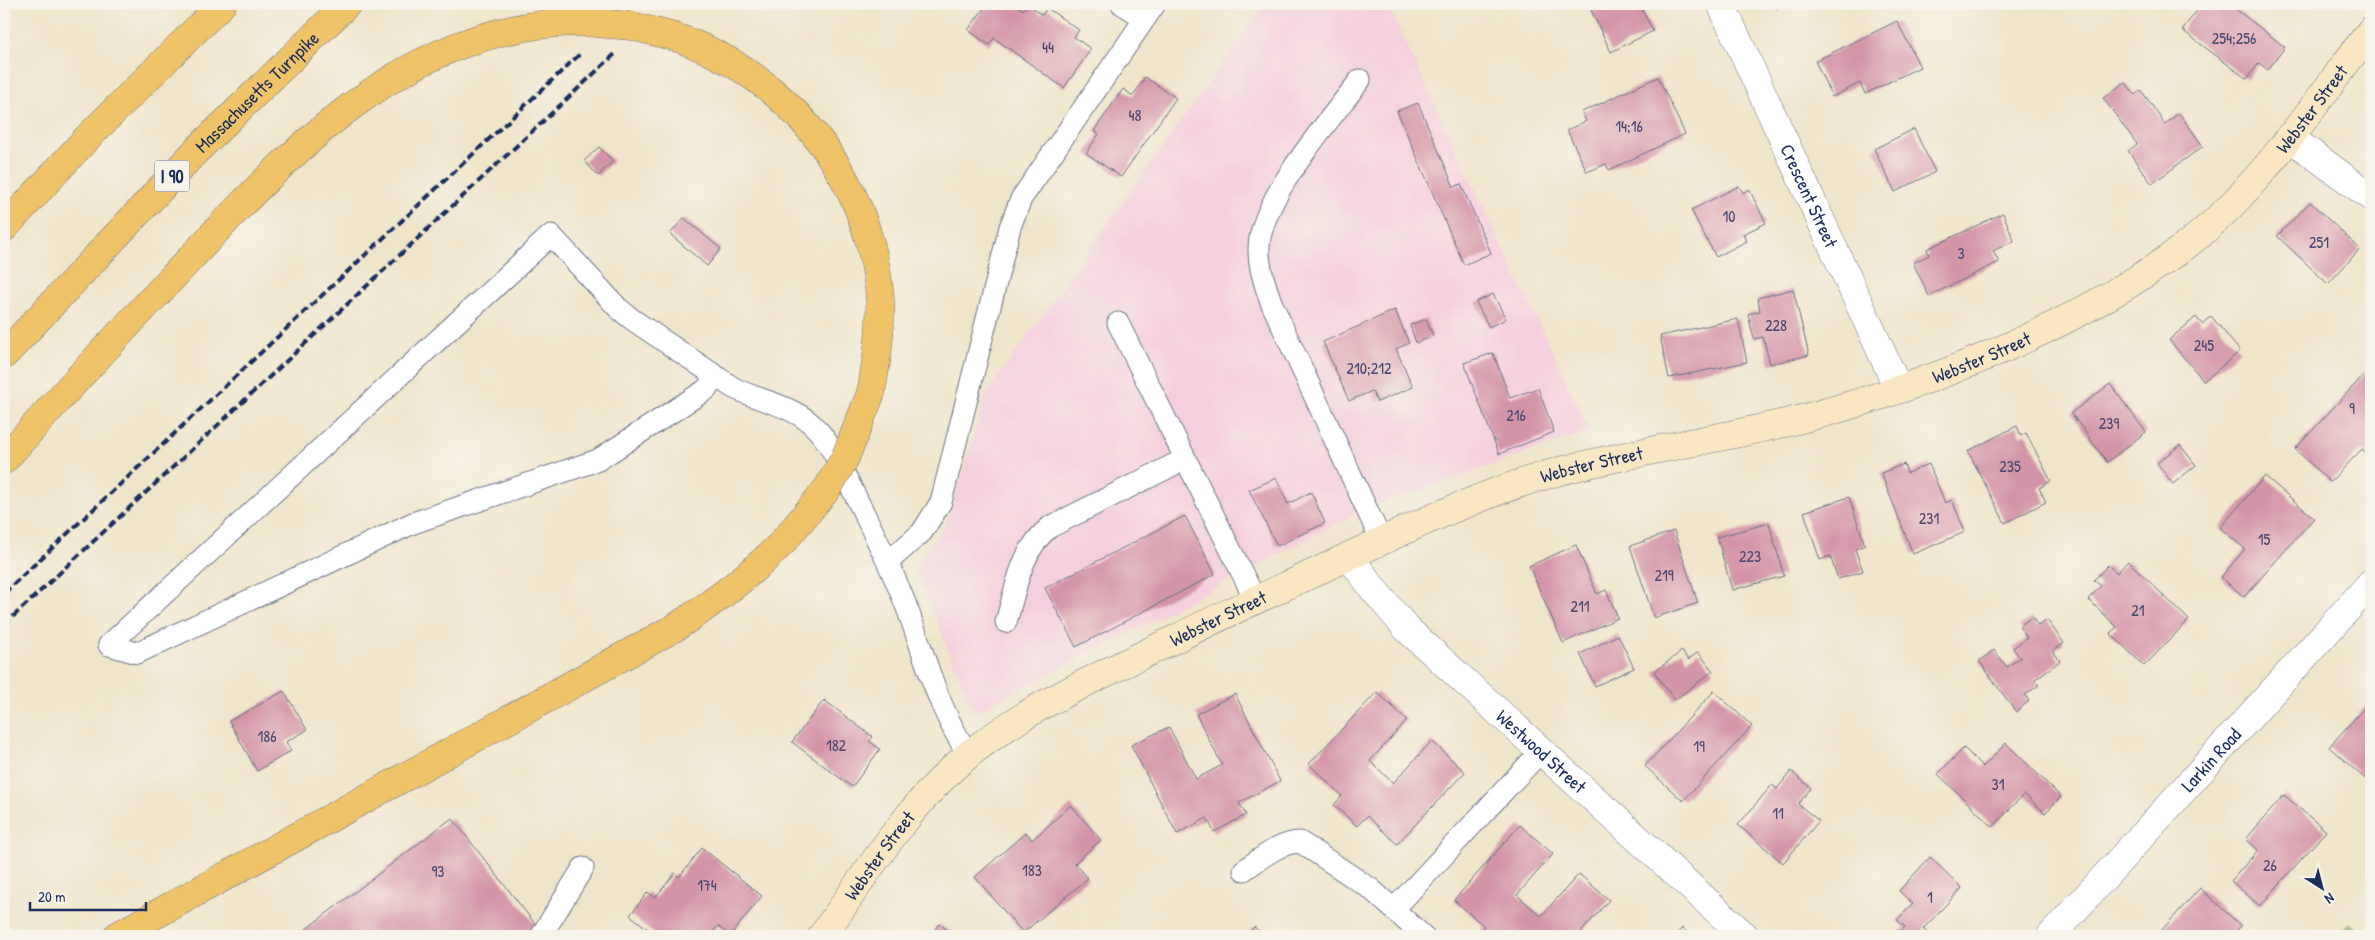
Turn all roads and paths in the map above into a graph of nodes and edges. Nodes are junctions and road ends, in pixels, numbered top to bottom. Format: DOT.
graph roads {
  1 [pos="222,4"];
  2 [pos="347,4"];
  3 [pos="1122,4"];
  4 [pos="1721,4"];
  5 [pos="1150,11"];
  6 [pos="2371,30"];
  7 [pos="1360,80"];
  8 [pos="2289,137"];
  9 [pos="2371,197"];
  10 [pos="4,228"];
  11 [pos="1118,323"];
  12 [pos="4,355"];
  13 [pos="715,376"];
  14 [pos="1898,388"];
  15 [pos="1186,458"];
  16 [pos="4,460"];
  17 [pos="1381,540"];
  18 [pos="1349,556"];
  19 [pos="888,562"];
  20 [pos="2371,584"];
  21 [pos="1255,600"];
  22 [pos="1006,622"];
  23 [pos="1541,750"];
  24 [pos="969,755"];
  25 [pos="583,868"];
  26 [pos="1244,870"];
  27 [pos="1394,909"];
  28 [pos="117,936"];
  29 [pos="541,936"];
  30 [pos="822,936"];
  31 [pos="1423,936"];
  32 [pos="1745,936"];
  33 [pos="2050,936"];
  1 -- 10 [label="highway"];
  2 -- 12 [label="highway, Massachusetts Turnpike / I 90"];
  3 -- 5 [label="lane"];
  4 -- 14 [label="street, Crescent Street"];
  5 -- 19 [label="lane"];
  6 -- 8 [label="street, Webster Street"];
  7 -- 17 [label="lane"];
  8 -- 9 [label="street"];
  8 -- 14 [label="street, Webster Street"];
  11 -- 15 [label="lane"];
  13 -- 13 [label="lane"];
  13 -- 19 [label="lane"];
  14 -- 17 [label="street, Webster Street"];
  15 -- 21 [label="lane"];
  15 -- 22 [label="lane"];
  16 -- 28 [label="highway, bridge"];
  17 -- 18 [label="street, Webster Street"];
  18 -- 21 [label="street, Webster Street"];
  18 -- 23 [label="street, Westwood Street"];
  19 -- 24 [label="lane"];
  20 -- 33 [label="street, Larkin Road"];
  21 -- 24 [label="street, Webster Street"];
  23 -- 27 [label="lane"];
  23 -- 32 [label="street, Westwood Street"];
  24 -- 30 [label="street, Webster Street"];
  25 -- 29 [label="lane"];
  26 -- 27 [label="lane"];
  27 -- 31 [label="lane"];
}
